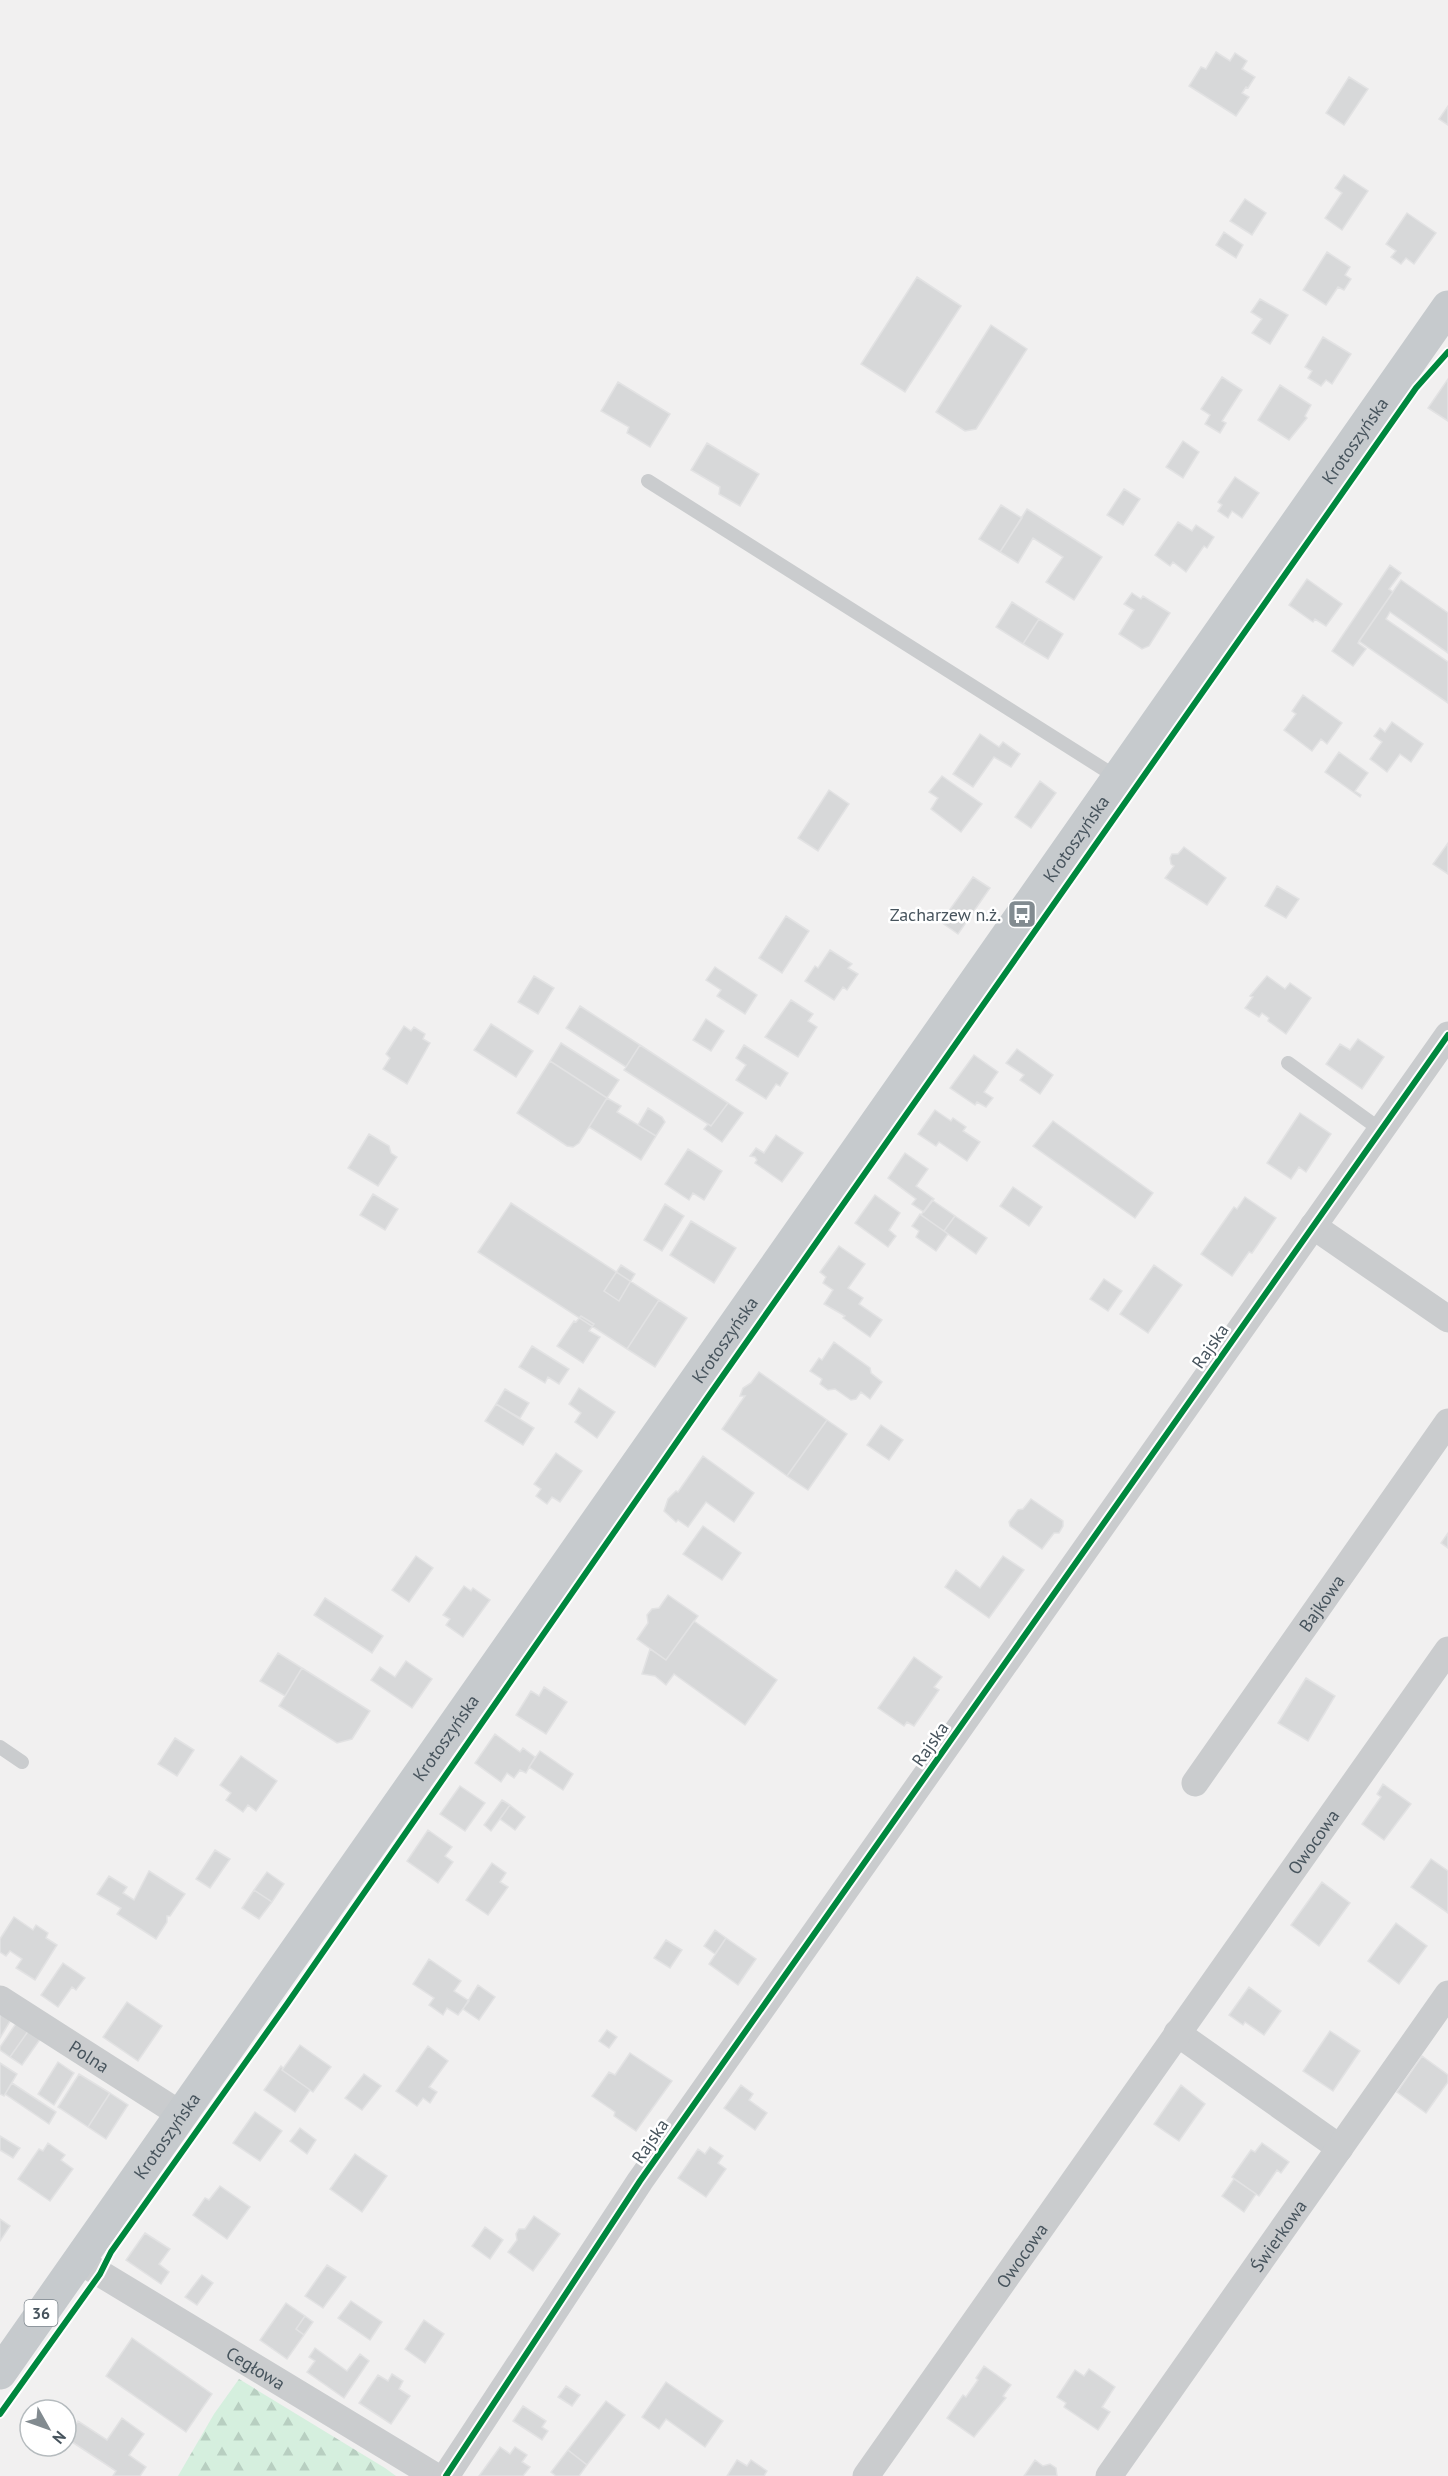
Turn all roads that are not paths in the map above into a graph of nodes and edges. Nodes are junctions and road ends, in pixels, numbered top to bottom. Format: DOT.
graph roads {
  1 [pos="1448,307"];
  2 [pos="648,481"];
  3 [pos="1118,778"];
  4 [pos="1448,1035"];
  5 [pos="1288,1063"];
  6 [pos="1381,1130"];
  7 [pos="1314,1226"];
  8 [pos="1448,1319"];
  9 [pos="1448,1422"];
  10 [pos="1448,1650"];
  11 [pos="0,1747"];
  12 [pos="22,1762"];
  13 [pos="1195,1782"];
  14 [pos="1448,1994"];
  15 [pos="0,1999"];
  16 [pos="1177,2033"];
  17 [pos="180,2114"];
  18 [pos="1340,2148"];
  19 [pos="78,2260"];
  20 [pos="0,2373"];
  21 [pos="435,2476"];
  22 [pos="446,2476"];
  23 [pos="866,2476"];
  24 [pos="1109,2476"];
  1 -- 3 [label="main road, Krotoszyńska / 36"];
  2 -- 3 [label="lane"];
  3 -- 17 [label="main road, Krotoszyńska / 36"];
  4 -- 6 [label="street, Rajska"];
  5 -- 6 [label="lane"];
  6 -- 7 [label="street, Rajska"];
  7 -- 8 [label="street"];
  7 -- 22 [label="street, Rajska"];
  9 -- 13 [label="street, Bajkowa"];
  10 -- 16 [label="street, Owocowa"];
  11 -- 12 [label="lane"];
  14 -- 18 [label="street, Świerkowa"];
  15 -- 17 [label="street, Polna"];
  16 -- 18 [label="street"];
  16 -- 23 [label="street, Owocowa"];
  17 -- 19 [label="main road, Krotoszyńska / 36"];
  18 -- 24 [label="street, Świerkowa"];
  19 -- 20 [label="main road, Krotoszyńska / 36"];
  19 -- 21 [label="street, Cegłowa"];
}
